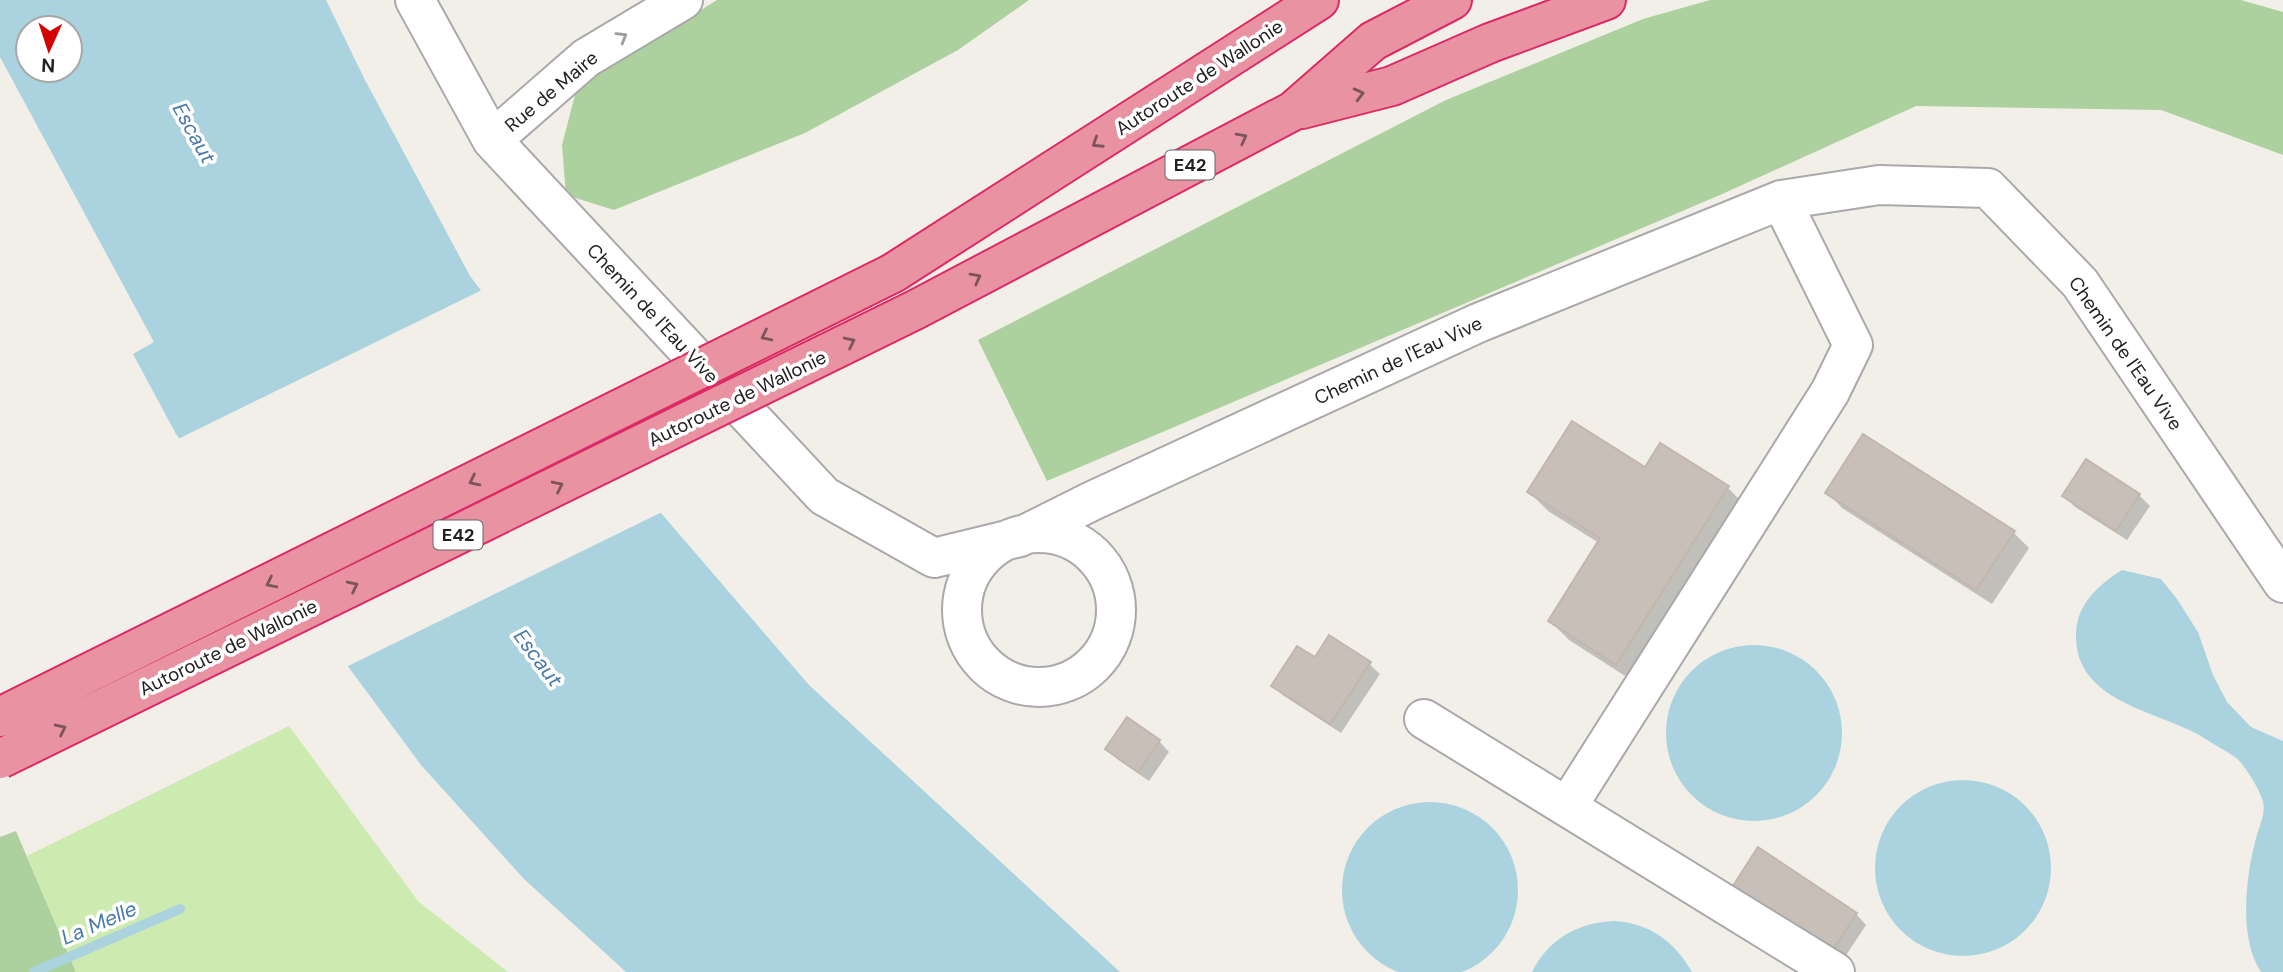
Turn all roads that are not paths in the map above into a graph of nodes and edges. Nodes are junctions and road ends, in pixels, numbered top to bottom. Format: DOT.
graph roads {
  1 [pos="415,0"];
  2 [pos="682,0"];
  3 [pos="1319,0"];
  4 [pos="1452,0"];
  5 [pos="1606,0"];
  6 [pos="1293,111"];
  7 [pos="492,140"];
  8 [pos="1780,200"];
  9 [pos="1020,537"];
  10 [pos="2283,583"];
  11 [pos="0,717"];
  12 [pos="1424,719"];
  13 [pos="0,759"];
  14 [pos="1567,807"];
  15 [pos="1835,972"];
  1 -- 7 [label="street, Chemin de l'Eau Vive"];
  7 -- 2 [label="street, Rue de Maire, one-way"];
  3 -- 11 [label="highway, Autoroute de Wallonie / E42, one-way, bridge"];
  4 -- 6 [label="highway, Autoroute de Wallonie / E42"];
  6 -- 5 [label="highway, one-way"];
  13 -- 6 [label="highway, Autoroute de Wallonie / E42, one-way, bridge"];
  7 -- 9 [label="street, Chemin de l'Eau Vive"];
  8 -- 9 [label="street, Chemin de l'Eau Vive"];
  8 -- 10 [label="street, Chemin de l'Eau Vive"];
  8 -- 14 [label="street"];
  9 -- 9 [label="street"];
  12 -- 14 [label="street"];
  14 -- 15 [label="street"];
}
